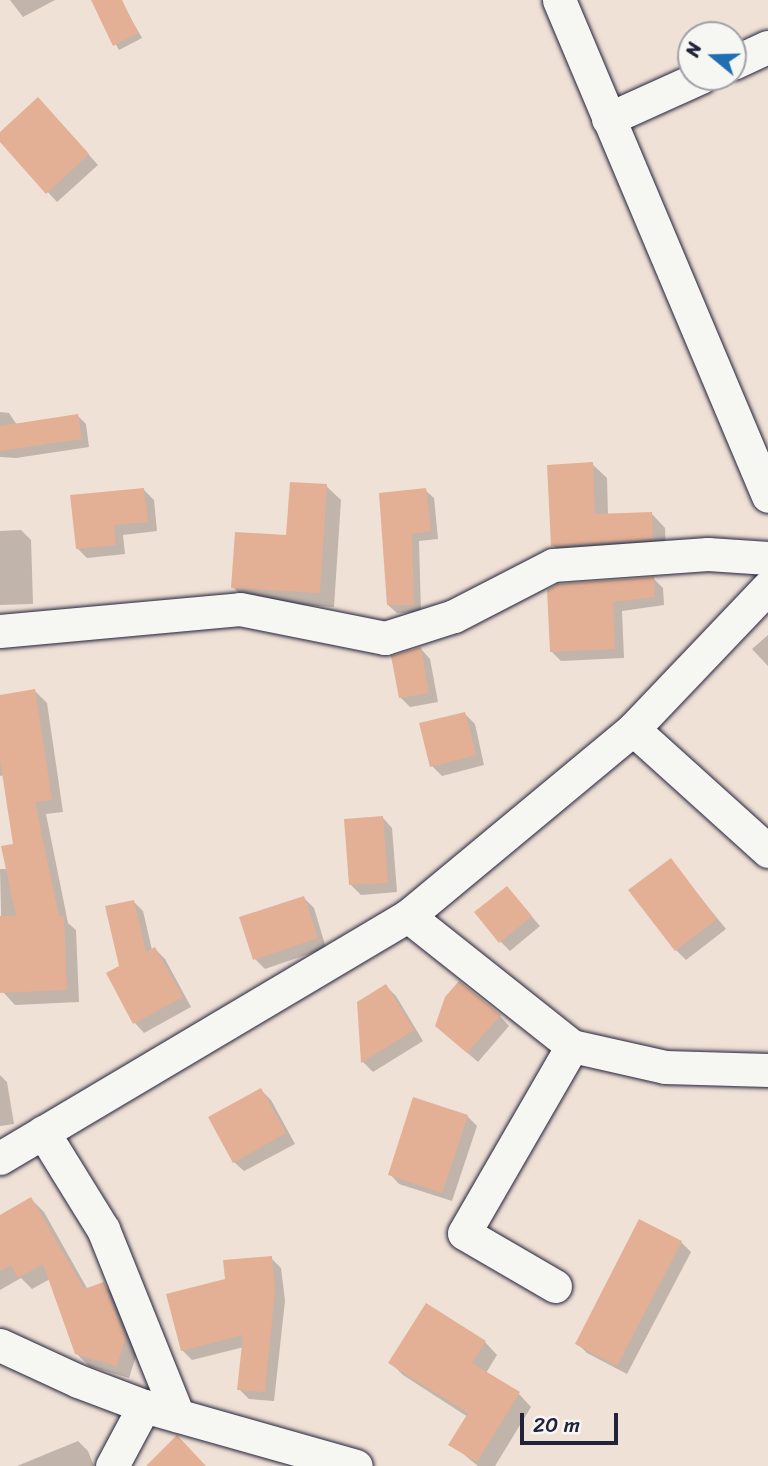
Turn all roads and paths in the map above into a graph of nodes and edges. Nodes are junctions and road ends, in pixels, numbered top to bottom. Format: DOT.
graph roads {
  1 [pos="559,0"];
  2 [pos="768,47"];
  3 [pos="747,56"];
  4 [pos="677,88"];
  5 [pos="608,119"];
  6 [pos="768,496"];
  7 [pos="768,558"];
  8 [pos="768,587"];
  9 [pos="0,631"];
  10 [pos="633,729"];
  11 [pos="768,850"];
  12 [pos="408,916"];
  13 [pos="572,1046"];
  14 [pos="768,1070"];
  15 [pos="43,1132"];
  16 [pos="0,1158"];
  17 [pos="555,1286"];
  18 [pos="0,1345"];
  19 [pos="144,1406"];
  20 [pos="178,1416"];
  21 [pos="292,1457"];
  22 [pos="112,1466"];
  23 [pos="356,1466"];
  1 -- 5 [label="street"];
  2 -- 3 [label="street"];
  4 -- 5 [label="street"];
  5 -- 6 [label="street"];
  7 -- 9 [label="street"];
  8 -- 10 [label="street"];
  10 -- 11 [label="street"];
  10 -- 12 [label="street"];
  12 -- 13 [label="street"];
  12 -- 15 [label="street"];
  13 -- 14 [label="street"];
  13 -- 17 [label="street"];
  15 -- 16 [label="street"];
  15 -- 20 [label="street"];
  18 -- 19 [label="street"];
  19 -- 20 [label="street"];
  19 -- 22 [label="street"];
  20 -- 21 [label="street"];
  21 -- 23 [label="street"];
}
